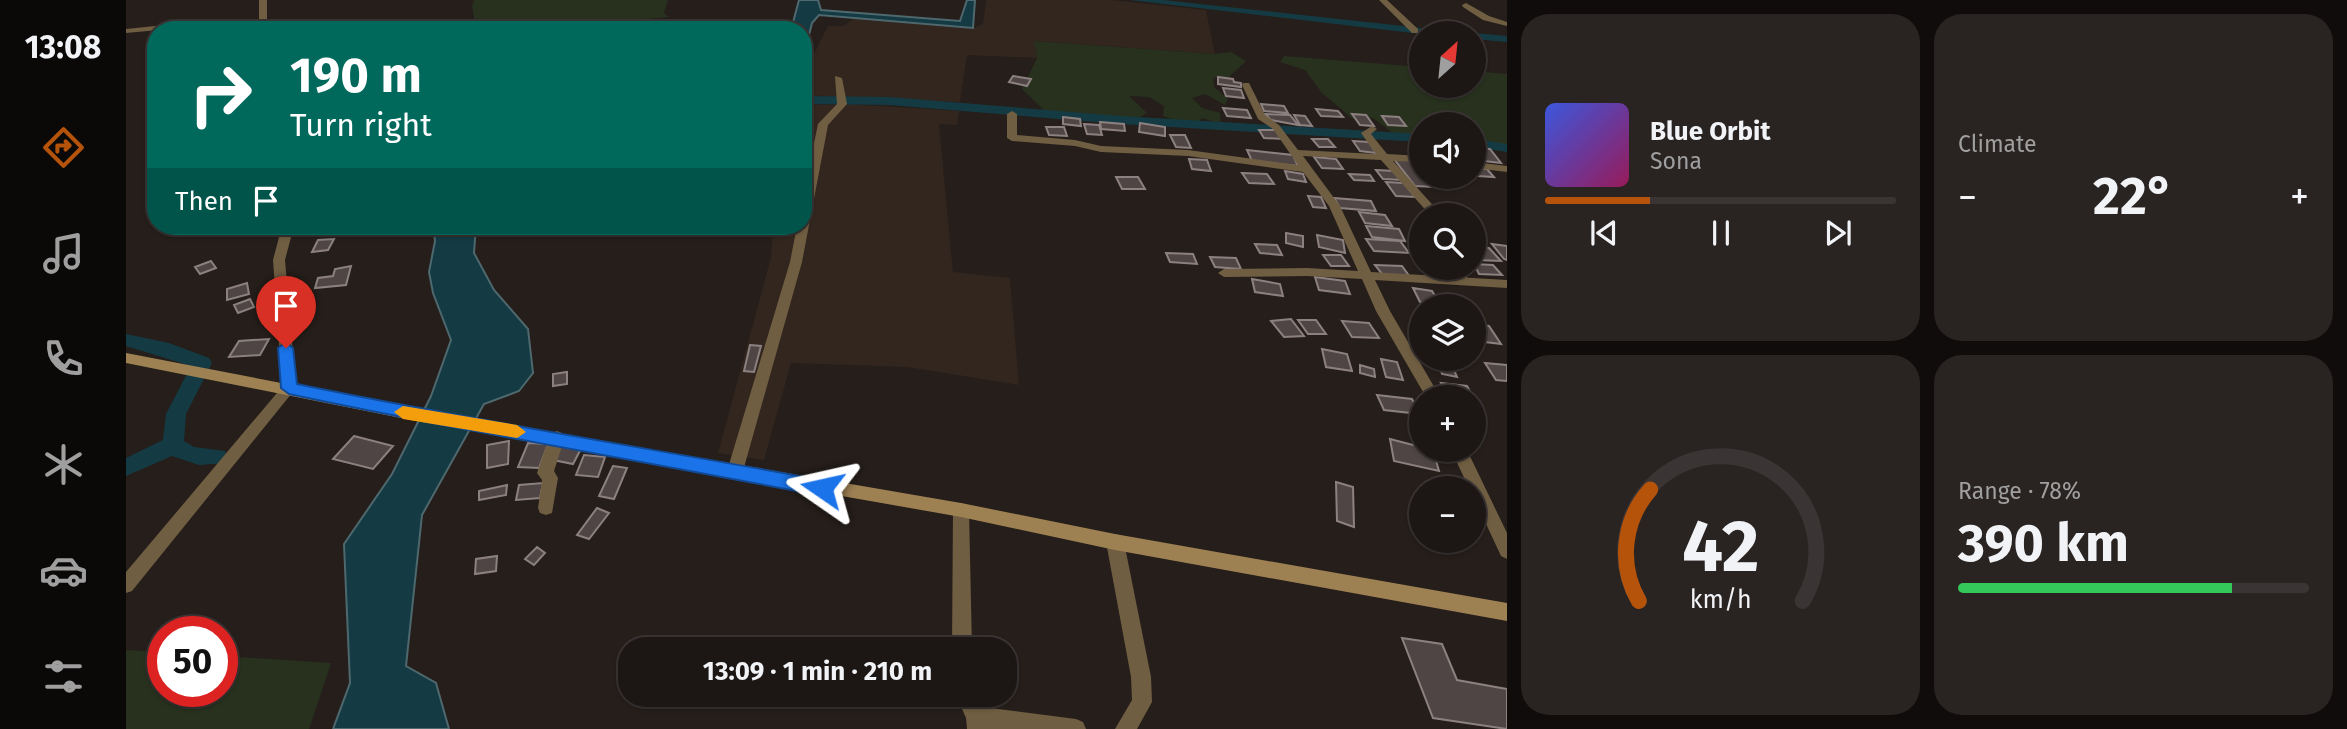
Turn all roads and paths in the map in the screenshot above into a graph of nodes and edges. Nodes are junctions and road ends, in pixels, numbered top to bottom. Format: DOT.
graph roads {
  1 [pos="263,0"];
  2 [pos="1383,0"];
  3 [pos="1466,5"];
  4 [pos="263,21"];
  5 [pos="1507,24"];
  6 [pos="1409,25"];
  7 [pos="147,29"];
  8 [pos="126,31"];
  9 [pos="838,78"];
  10 [pos="1246,85"];
  11 [pos="1012,114"];
  12 [pos="1369,134"];
  13 [pos="1295,153"];
  14 [pos="1384,156"];
  15 [pos="1409,158"];
  16 [pos="1486,166"];
  17 [pos="1307,169"];
  18 [pos="1507,169"];
  19 [pos="812,180"];
  20 [pos="1425,203"];
  21 [pos="286,235"];
  22 [pos="801,235"];
  23 [pos="1224,273"];
  24 [pos="1369,276"];
  25 [pos="1507,284"];
  26 [pos="126,358"];
  27 [pos="1426,385"];
  28 [pos="289,388"];
  29 [pos="557,438"];
  30 [pos="1465,462"];
  31 [pos="735,471"];
  32 [pos="546,508"];
  33 [pos="961,510"];
  34 [pos="1115,542"];
  35 [pos="1507,551"];
  36 [pos="126,585"];
  37 [pos="1507,612"];
  38 [pos="962,637"];
  39 [pos="976,723"];
  40 [pos="1076,729"];
  41 [pos="1125,729"];
  1 -- 4 [label="street"];
  2 -- 6 [label="street"];
  3 -- 5 [label="street"];
  7 -- 8 [label="street"];
  9 -- 19 [label="street"];
  10 -- 13 [label="street"];
  11 -- 17 [label="street"];
  12 -- 14 [label="street"];
  13 -- 14 [label="street"];
  13 -- 17 [label="street"];
  14 -- 15 [label="street"];
  14 -- 20 [label="street"];
  16 -- 18 [label="street"];
  17 -- 24 [label="street"];
  21 -- 28 [label="street"];
  22 -- 31 [label="street"];
  23 -- 24 [label="street"];
  24 -- 25 [label="street"];
  24 -- 27 [label="street"];
  26 -- 28 [label="main road"];
  28 -- 29 [label="main road"];
  28 -- 36 [label="street"];
  29 -- 31 [label="main road"];
  29 -- 32 [label="street"];
  30 -- 35 [label="street"];
  31 -- 33 [label="main road"];
  33 -- 34 [label="main road"];
  33 -- 38 [label="street"];
  34 -- 37 [label="main road"];
  34 -- 41 [label="street"];
  39 -- 40 [label="street"];
}
